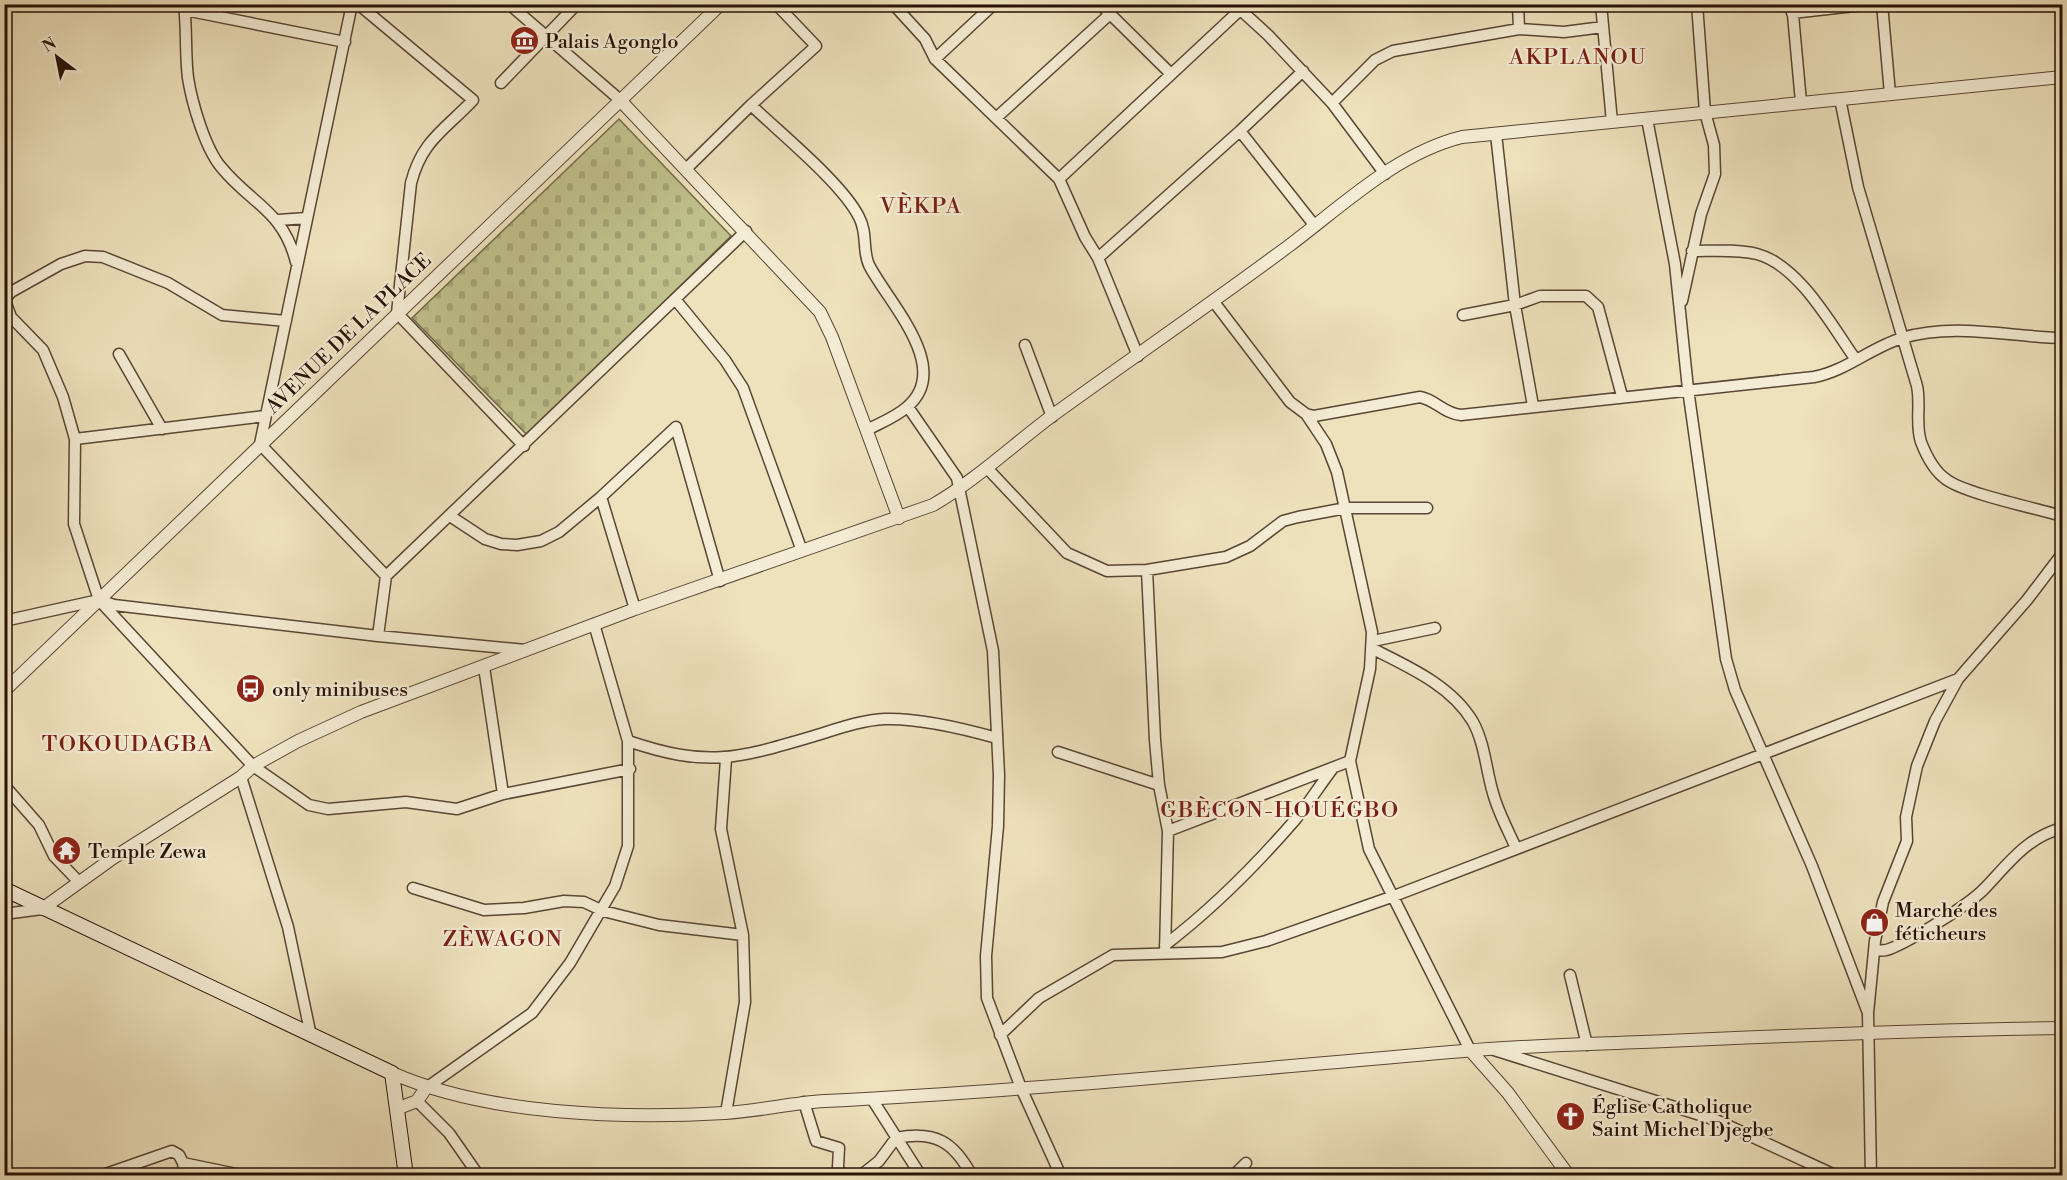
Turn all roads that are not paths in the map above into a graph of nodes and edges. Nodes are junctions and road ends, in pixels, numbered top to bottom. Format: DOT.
graph roads {
  1 [pos="352,4"];
  2 [pos="358,4"];
  3 [pos="509,4"];
  4 [pos="577,4"];
  5 [pos="721,4"];
  6 [pos="776,4"];
  7 [pos="893,4"];
  8 [pos="994,4"];
  9 [pos="1100,4"];
  10 [pos="1518,4"];
  11 [pos="1601,4"];
  12 [pos="1697,4"];
  13 [pos="1872,4"];
  14 [pos="1882,4"];
  15 [pos="185,7"];
  16 [pos="1237,7"];
  17 [pos="1792,9"];
  18 [pos="1110,14"];
  19 [pos="1603,27"];
  20 [pos="1519,29"];
  21 [pos="546,36"];
  22 [pos="345,42"];
  23 [pos="935,59"];
  24 [pos="1303,71"];
  25 [pos="1171,74"];
  26 [pos="2062,77"];
  27 [pos="501,83"];
  28 [pos="1890,94"];
  29 [pos="619,99"];
  30 [pos="1840,99"];
  31 [pos="1801,102"];
  32 [pos="1332,103"];
  33 [pos="751,105"];
  34 [pos="1705,112"];
  35 [pos="996,118"];
  36 [pos="1647,119"];
  37 [pos="1612,122"];
  38 [pos="1240,131"];
  39 [pos="1496,134"];
  40 [pos="686,169"];
  41 [pos="1385,174"];
  42 [pos="1059,179"];
  43 [pos="307,218"];
  44 [pos="278,220"];
  45 [pos="1315,226"];
  46 [pos="746,231"];
  47 [pos="1692,251"];
  48 [pos="1098,258"];
  49 [pos="297,265"];
  50 [pos="5,299"];
  51 [pos="675,299"];
  52 [pos="1214,302"];
  53 [pos="1515,305"];
  54 [pos="1680,310"];
  55 [pos="397,313"];
  56 [pos="1463,315"];
  57 [pos="286,321"];
  58 [pos="1904,338"];
  59 [pos="2062,338"];
  60 [pos="1025,345"];
  61 [pos="119,354"];
  62 [pos="1138,356"];
  63 [pos="1856,360"];
  64 [pos="1688,389"];
  65 [pos="1622,396"];
  66 [pos="1533,406"];
  67 [pos="908,407"];
  68 [pos="1306,414"];
  69 [pos="265,417"];
  70 [pos="1052,417"];
  71 [pos="162,429"];
  72 [pos="867,430"];
  73 [pos="75,439"];
  74 [pos="260,444"];
  75 [pos="524,446"];
  76 [pos="987,468"];
  77 [pos="957,490"];
  78 [pos="601,497"];
  79 [pos="1346,508"];
  80 [pos="1426,508"];
  81 [pos="450,516"];
  82 [pos="2062,516"];
  83 [pos="899,518"];
  84 [pos="802,552"];
  85 [pos="2062,554"];
  86 [pos="1147,570"];
  87 [pos="386,576"];
  88 [pos="720,581"];
  89 [pos="99,600"];
  90 [pos="635,609"];
  91 [pos="4,621"];
  92 [pos="594,624"];
  93 [pos="1435,628"];
  94 [pos="378,636"];
  95 [pos="1373,645"];
  96 [pos="525,650"];
  97 [pos="484,667"];
  98 [pos="1958,679"];
  99 [pos="4,691"];
  100 [pos="997,738"];
  101 [pos="628,741"];
  102 [pos="1058,752"];
  103 [pos="1762,754"];
  104 [pos="726,759"];
  105 [pos="1350,761"];
  106 [pos="253,766"];
  107 [pos="1333,768"];
  108 [pos="630,769"];
  109 [pos="241,777"];
  110 [pos="1159,784"];
  111 [pos="4,785"];
  112 [pos="503,794"];
  113 [pos="2062,828"];
  114 [pos="1168,831"];
  115 [pos="1516,848"];
  116 [pos="79,882"];
  117 [pos="413,888"];
  118 [pos="4,889"];
  119 [pos="1394,896"];
  120 [pos="42,909"];
  121 [pos="603,911"];
  122 [pos="4,914"];
  123 [pos="743,935"];
  124 [pos="1165,948"];
  125 [pos="1874,950"];
  126 [pos="1570,975"];
  127 [pos="1868,1013"];
  128 [pos="2062,1028"];
  129 [pos="1870,1031"];
  130 [pos="1000,1035"];
  131 [pos="311,1036"];
  132 [pos="1587,1045"];
  133 [pos="1492,1049"];
  134 [pos="1470,1050"];
  135 [pos="392,1073"];
  136 [pos="426,1088"];
  137 [pos="1021,1088"];
  138 [pos="872,1099"];
  139 [pos="417,1101"];
  140 [pos="804,1102"];
  141 [pos="399,1108"];
  142 [pos="726,1113"];
  143 [pos="897,1138"];
  144 [pos="183,1163"];
  145 [pos="1246,1163"];
  146 [pos="124,1172"];
  147 [pos="100,1176"];
  148 [pos="185,1176"];
  149 [pos="246,1176"];
  150 [pos="406,1176"];
  151 [pos="479,1176"];
  152 [pos="841,1176"];
  153 [pos="860,1176"];
  154 [pos="921,1176"];
  155 [pos="972,1176"];
  156 [pos="1061,1176"];
  157 [pos="1233,1176"];
  158 [pos="1569,1176"];
  159 [pos="1837,1176"];
  160 [pos="1872,1176"];
  1 -- 22 [label="street"];
  2 -- 55 [label="street"];
  3 -- 21 [label="street"];
  4 -- 21 [label="street"];
  5 -- 29 [label="street, AVENUE DE LA PLACE"];
  6 -- 33 [label="street"];
  7 -- 23 [label="street"];
  8 -- 23 [label="street"];
  9 -- 18 [label="street"];
  10 -- 20 [label="street"];
  11 -- 19 [label="street"];
  12 -- 34 [label="street"];
  13 -- 17 [label="street"];
  14 -- 28 [label="street"];
  15 -- 22 [label="street"];
  15 -- 44 [label="street"];
  16 -- 24 [label="street"];
  16 -- 25 [label="street"];
  17 -- 31 [label="street"];
  18 -- 25 [label="street"];
  18 -- 35 [label="street"];
  19 -- 20 [label="street"];
  19 -- 37 [label="street"];
  20 -- 32 [label="street"];
  21 -- 27 [label="street"];
  21 -- 29 [label="street"];
  22 -- 43 [label="street"];
  23 -- 35 [label="street"];
  24 -- 32 [label="street"];
  24 -- 38 [label="street"];
  25 -- 42 [label="street"];
  26 -- 28 [label="street"];
  28 -- 30 [label="street"];
  29 -- 40 [label="street"];
  29 -- 55 [label="street, AVENUE DE LA PLACE"];
  30 -- 31 [label="street"];
  30 -- 58 [label="street"];
  31 -- 34 [label="street"];
  32 -- 41 [label="street"];
  33 -- 40 [label="street"];
  33 -- 67 [label="street"];
  34 -- 36 [label="street"];
  34 -- 47 [label="street"];
  35 -- 42 [label="street"];
  36 -- 37 [label="street"];
  36 -- 54 [label="street"];
  37 -- 39 [label="street"];
  38 -- 45 [label="street"];
  38 -- 48 [label="street"];
  39 -- 41 [label="street"];
  39 -- 53 [label="street"];
  40 -- 46 [label="street"];
  41 -- 45 [label="street"];
  42 -- 48 [label="street"];
  43 -- 44 [label="street"];
  43 -- 49 [label="street"];
  44 -- 49 [label="street"];
  45 -- 52 [label="street"];
  46 -- 51 [label="street"];
  46 -- 72 [label="street"];
  47 -- 54 [label="street"];
  47 -- 63 [label="street"];
  48 -- 62 [label="street"];
  49 -- 57 [label="street"];
  50 -- 57 [label="street"];
  50 -- 73 [label="street"];
  51 -- 75 [label="street"];
  51 -- 84 [label="street"];
  52 -- 62 [label="street"];
  52 -- 68 [label="street"];
  53 -- 56 [label="street"];
  53 -- 65 [label="street"];
  53 -- 66 [label="street"];
  54 -- 64 [label="street"];
  55 -- 74 [label="street, AVENUE DE LA PLACE"];
  55 -- 75 [label="street"];
  57 -- 69 [label="street"];
  58 -- 59 [label="street"];
  58 -- 63 [label="street"];
  58 -- 82 [label="street"];
  60 -- 70 [label="street"];
  61 -- 71 [label="street"];
  62 -- 70 [label="street"];
  63 -- 64 [label="street"];
  64 -- 65 [label="street"];
  64 -- 103 [label="street"];
  65 -- 66 [label="street"];
  66 -- 68 [label="street"];
  67 -- 72 [label="street"];
  67 -- 77 [label="street"];
  68 -- 79 [label="street"];
  69 -- 71 [label="street"];
  69 -- 74 [label="street"];
  70 -- 76 [label="street"];
  71 -- 73 [label="street"];
  72 -- 83 [label="street"];
  73 -- 89 [label="street"];
  74 -- 87 [label="street"];
  74 -- 89 [label="street, AVENUE DE LA PLACE"];
  75 -- 81 [label="street"];
  76 -- 77 [label="street"];
  76 -- 86 [label="street"];
  77 -- 83 [label="street"];
  77 -- 100 [label="street"];
  78 -- 81 [label="street"];
  78 -- 88 [label="street"];
  78 -- 90 [label="street"];
  79 -- 80 [label="street"];
  79 -- 86 [label="street"];
  79 -- 95 [label="street"];
  81 -- 87 [label="street"];
  83 -- 84 [label="street"];
  84 -- 88 [label="street"];
  85 -- 98 [label="street"];
  86 -- 110 [label="street"];
  87 -- 94 [label="street"];
  88 -- 90 [label="street"];
  89 -- 91 [label="street"];
  89 -- 94 [label="street"];
  89 -- 99 [label="street, AVENUE DE LA PLACE"];
  89 -- 106 [label="street"];
  90 -- 92 [label="street"];
  92 -- 96 [label="street"];
  92 -- 101 [label="street"];
  93 -- 95 [label="street"];
  94 -- 96 [label="street"];
  95 -- 105 [label="street"];
  95 -- 115 [label="street"];
  96 -- 97 [label="street"];
  97 -- 106 [label="street"];
  97 -- 112 [label="street"];
  98 -- 103 [label="street"];
  98 -- 125 [label="street"];
  100 -- 104 [label="street"];
  100 -- 130 [label="street"];
  101 -- 104 [label="street"];
  101 -- 108 [label="street"];
  102 -- 110 [label="street"];
  103 -- 115 [label="street"];
  103 -- 127 [label="street"];
  104 -- 123 [label="street"];
  105 -- 107 [label="street"];
  105 -- 119 [label="street"];
  106 -- 109 [label="street"];
  106 -- 112 [label="street"];
  107 -- 114 [label="street"];
  107 -- 124 [label="street"];
  108 -- 112 [label="street"];
  108 -- 121 [label="street"];
  109 -- 116 [label="street"];
  109 -- 131 [label="street"];
  110 -- 114 [label="street"];
  111 -- 116 [label="street"];
  113 -- 125 [label="street"];
  114 -- 124 [label="street"];
  115 -- 119 [label="street"];
  116 -- 120 [label="street"];
  117 -- 121 [label="street"];
  118 -- 120 [label="main road"];
  119 -- 124 [label="street"];
  119 -- 134 [label="street"];
  120 -- 122 [label="street"];
  120 -- 131 [label="main road"];
  121 -- 123 [label="street"];
  121 -- 136 [label="street"];
  123 -- 142 [label="street"];
  124 -- 130 [label="street"];
  125 -- 127 [label="street"];
  126 -- 132 [label="street"];
  127 -- 129 [label="street"];
  128 -- 129 [label="street"];
  129 -- 132 [label="street"];
  129 -- 160 [label="street"];
  130 -- 137 [label="street"];
  131 -- 135 [label="main road"];
  132 -- 133 [label="street"];
  133 -- 134 [label="street"];
  133 -- 159 [label="street"];
  134 -- 137 [label="street"];
  134 -- 158 [label="street"];
  135 -- 136 [label="street"];
  135 -- 141 [label="main road"];
  136 -- 139 [label="street"];
  136 -- 142 [label="street"];
  137 -- 138 [label="street"];
  137 -- 156 [label="street"];
  138 -- 140 [label="street"];
  138 -- 143 [label="street"];
  139 -- 141 [label="street"];
  139 -- 151 [label="street"];
  140 -- 142 [label="street"];
  140 -- 152 [label="street"];
  141 -- 150 [label="main road"];
  143 -- 153 [label="street"];
  143 -- 154 [label="street"];
  143 -- 155 [label="street"];
  144 -- 146 [label="street"];
  144 -- 148 [label="street"];
  144 -- 149 [label="street"];
  145 -- 157 [label="street"];
  146 -- 147 [label="street"];
}
